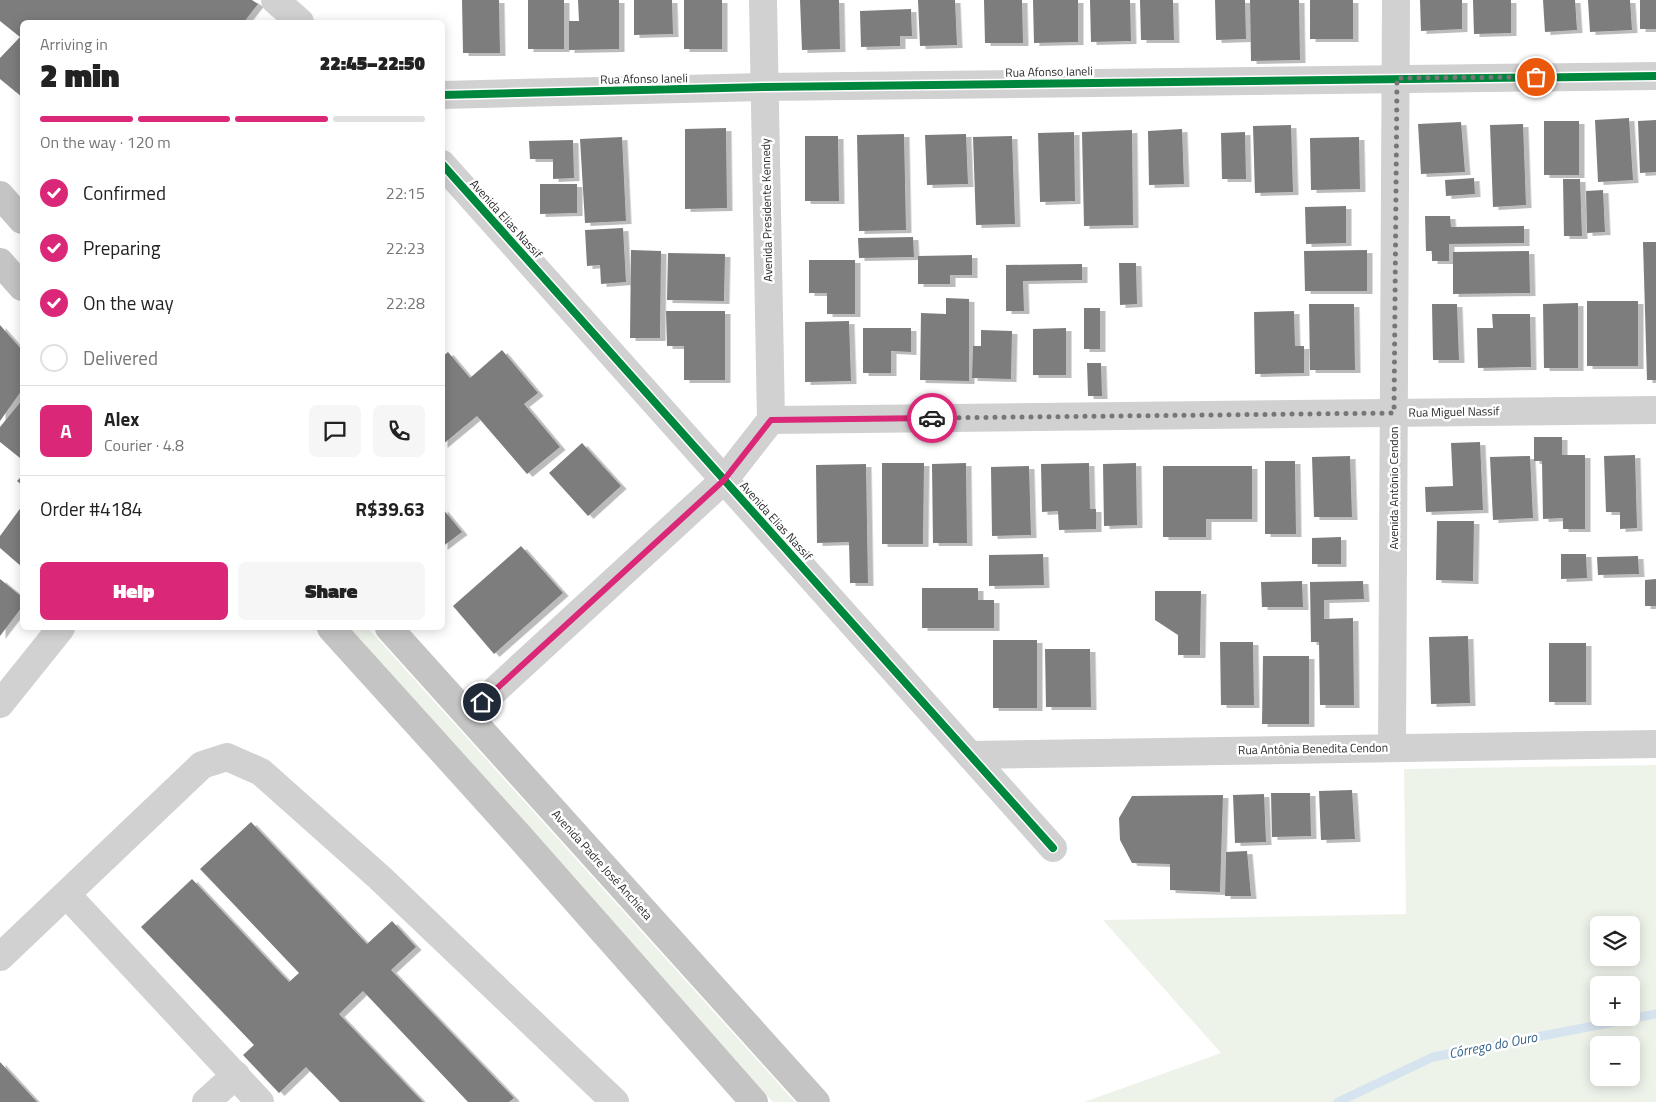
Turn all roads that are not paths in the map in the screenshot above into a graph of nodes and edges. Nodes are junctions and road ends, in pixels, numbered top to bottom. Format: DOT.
graph roads {
  1 [pos="275,0"];
  2 [pos="762,0"];
  3 [pos="1396,0"];
  4 [pos="298,20"];
  5 [pos="1656,76"];
  6 [pos="1397,78"];
  7 [pos="765,87"];
  8 [pos="445,95"];
  9 [pos="445,167"];
  10 [pos="0,195"];
  11 [pos="20,218"];
  12 [pos="0,262"];
  13 [pos="20,285"];
  14 [pos="1656,410"];
  15 [pos="1394,413"];
  16 [pos="771,420"];
  17 [pos="724,480"];
  18 [pos="59,630"];
  19 [pos="332,630"];
  20 [pos="391,630"];
  21 [pos="0,704"];
  22 [pos="468,715"];
  23 [pos="1656,744"];
  24 [pos="1392,748"];
  25 [pos="970,755"];
  26 [pos="1053,848"];
  27 [pos="67,895"];
  28 [pos="0,957"];
  29 [pos="236,1075"];
  30 [pos="206,1102"];
  31 [pos="260,1102"];
  32 [pos="615,1102"];
  33 [pos="754,1102"];
  34 [pos="816,1102"];
  1 -- 4 [label="street"];
  2 -- 7 [label="street, Avenida Presidente Kennedy"];
  3 -- 6 [label="street, Avenida Antônio Cendon"];
  5 -- 6 [label="street, Rua Afonso Ianeli"];
  6 -- 7 [label="street, Rua Afonso Ianeli"];
  6 -- 15 [label="street, Avenida Antônio Cendon"];
  7 -- 8 [label="street, Rua Afonso Ianeli"];
  7 -- 16 [label="street, Avenida Presidente Kennedy"];
  9 -- 17 [label="street, Avenida Elias Nassif"];
  10 -- 11 [label="main road"];
  12 -- 13 [label="main road"];
  14 -- 15 [label="street, Rua Miguel Nassif"];
  15 -- 16 [label="street, Rua Miguel Nassif"];
  15 -- 24 [label="street, Avenida Antônio Cendon"];
  16 -- 17 [label="street"];
  17 -- 22 [label="street"];
  17 -- 25 [label="street, Avenida Elias Nassif"];
  18 -- 21 [label="street"];
  19 -- 33 [label="main road"];
  20 -- 22 [label="main road, Avenida Padre José Anchieta"];
  22 -- 34 [label="main road, Avenida Padre José Anchieta"];
  23 -- 24 [label="street, Rua Antônia Benedita Cendon"];
  24 -- 25 [label="street, Rua Antônia Benedita Cendon"];
  25 -- 26 [label="street, Avenida Elias Nassif"];
  27 -- 28 [label="street"];
  27 -- 29 [label="street"];
  27 -- 32 [label="street"];
  29 -- 30 [label="street"];
  29 -- 31 [label="street"];
}
